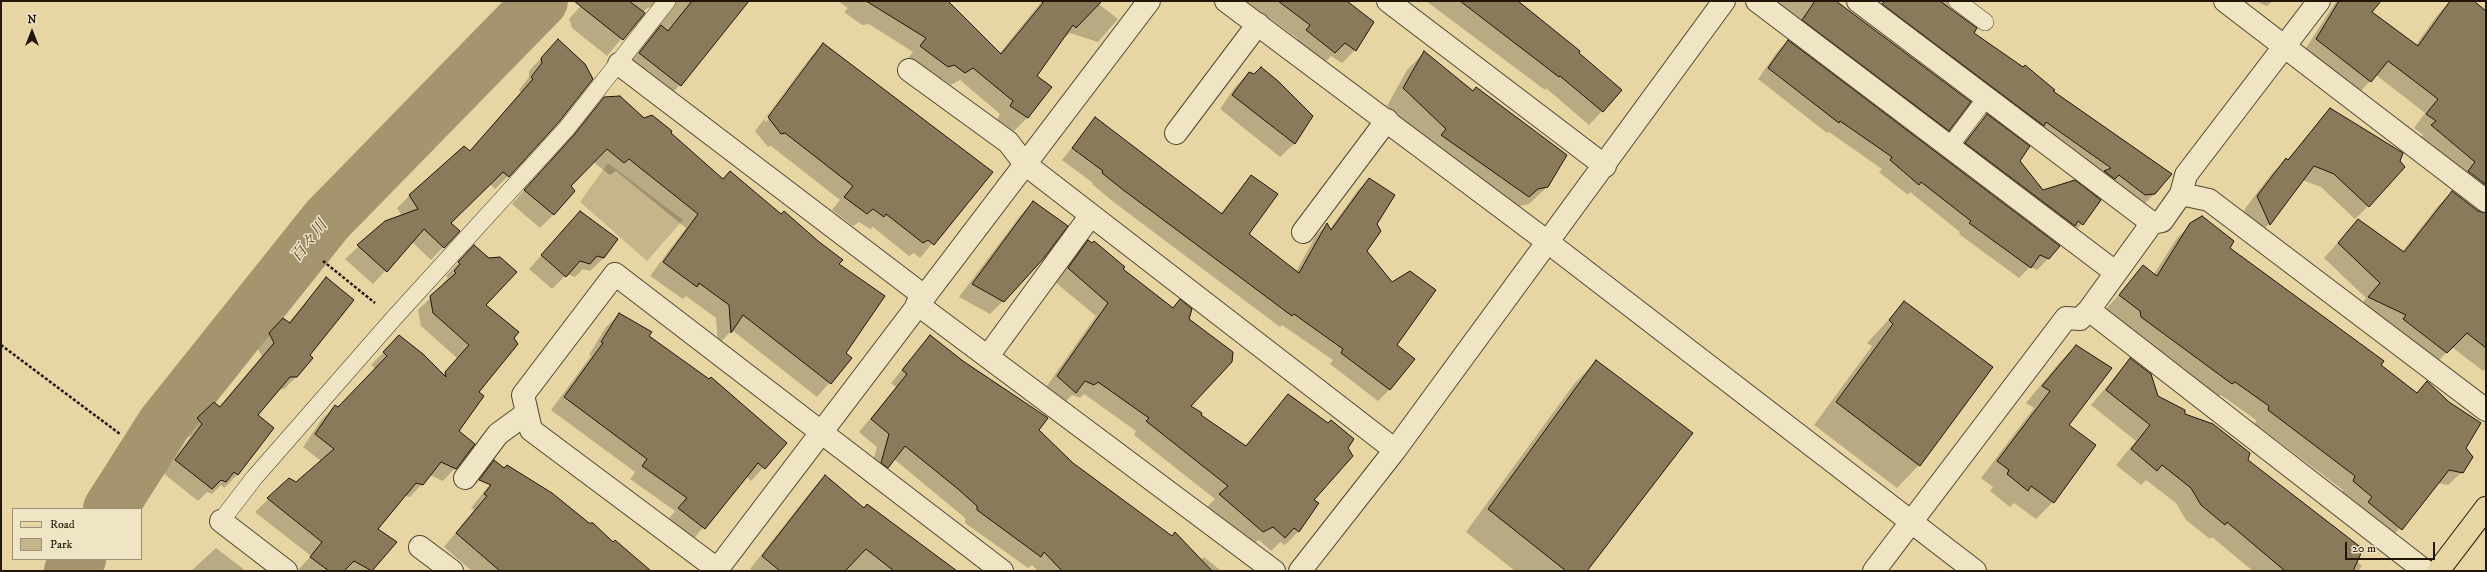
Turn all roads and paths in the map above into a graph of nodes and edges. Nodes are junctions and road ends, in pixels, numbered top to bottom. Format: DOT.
graph roads {
  1 [pos="668,1"];
  2 [pos="1149,1"];
  3 [pos="1226,1"];
  4 [pos="1388,1"];
  5 [pos="1724,1"];
  6 [pos="1757,1"];
  7 [pos="1858,1"];
  8 [pos="1957,1"];
  9 [pos="2225,1"];
  10 [pos="2319,1"];
  11 [pos="1985,22"];
  12 [pos="1258,24"];
  13 [pos="2285,47"];
  14 [pos="619,64"];
  15 [pos="909,70"];
  16 [pos="1986,98"];
  17 [pos="1387,120"];
  18 [pos="1176,133"];
  19 [pos="1950,146"];
  20 [pos="1024,164"];
  21 [pos="1605,166"];
  22 [pos="2181,194"];
  23 [pos="2486,201"];
  24 [pos="1091,215"];
  25 [pos="2152,222"];
  26 [pos="1303,232"];
  27 [pos="1549,243"];
  28 [pos="323,261"];
  29 [pos="2115,272"];
  30 [pos="920,300"];
  31 [pos="2090,310"];
  32 [pos="394,318"];
  33 [pos="1,345"];
  34 [pos="988,356"];
  35 [pos="2486,410"];
  36 [pos="527,413"];
  37 [pos="820,432"];
  38 [pos="120,434"];
  39 [pos="1395,450"];
  40 [pos="465,478"];
  41 [pos="2486,508"];
  42 [pos="221,521"];
  43 [pos="1910,523"];
  44 [pos="420,547"];
  45 [pos="722,568"];
  46 [pos="286,571"];
  47 [pos="452,571"];
  48 [pos="1002,571"];
  49 [pos="1274,571"];
  50 [pos="1300,571"];
  51 [pos="1874,571"];
  52 [pos="1975,571"];
  53 [pos="2425,571"];
  54 [pos="2438,571"];
  1 -- 14 [label="lane"];
  2 -- 20 [label="street"];
  3 -- 12 [label="street"];
  4 -- 21 [label="street"];
  5 -- 21 [label="street"];
  6 -- 19 [label="street"];
  7 -- 16 [label="street"];
  8 -- 11 [label="lane"];
  9 -- 13 [label="street"];
  10 -- 13 [label="street"];
  12 -- 17 [label="street"];
  12 -- 18 [label="street"];
  13 -- 22 [label="street"];
  13 -- 23 [label="street"];
  14 -- 30 [label="street"];
  14 -- 32 [label="lane"];
  15 -- 20 [label="street"];
  16 -- 19 [label="lane"];
  16 -- 25 [label="street"];
  17 -- 26 [label="street"];
  17 -- 27 [label="street"];
  19 -- 29 [label="street"];
  20 -- 24 [label="street"];
  20 -- 30 [label="street"];
  21 -- 27 [label="street"];
  22 -- 25 [label="street"];
  22 -- 35 [label="street"];
  24 -- 34 [label="street"];
  24 -- 39 [label="street"];
  25 -- 29 [label="street"];
  27 -- 39 [label="street"];
  27 -- 43 [label="street"];
  28 -- 32 [label="path"];
  29 -- 31 [label="street"];
  30 -- 34 [label="street"];
  30 -- 37 [label="street"];
  31 -- 43 [label="street"];
  31 -- 53 [label="street"];
  32 -- 42 [label="lane"];
  33 -- 38 [label="path"];
  34 -- 49 [label="street"];
  36 -- 37 [label="street"];
  36 -- 40 [label="street"];
  36 -- 45 [label="street"];
  37 -- 45 [label="street"];
  37 -- 48 [label="street"];
  39 -- 50 [label="street"];
  41 -- 54 [label="main road"];
  42 -- 46 [label="street"];
  43 -- 51 [label="street"];
  43 -- 52 [label="street"];
  44 -- 47 [label="street"];
}
